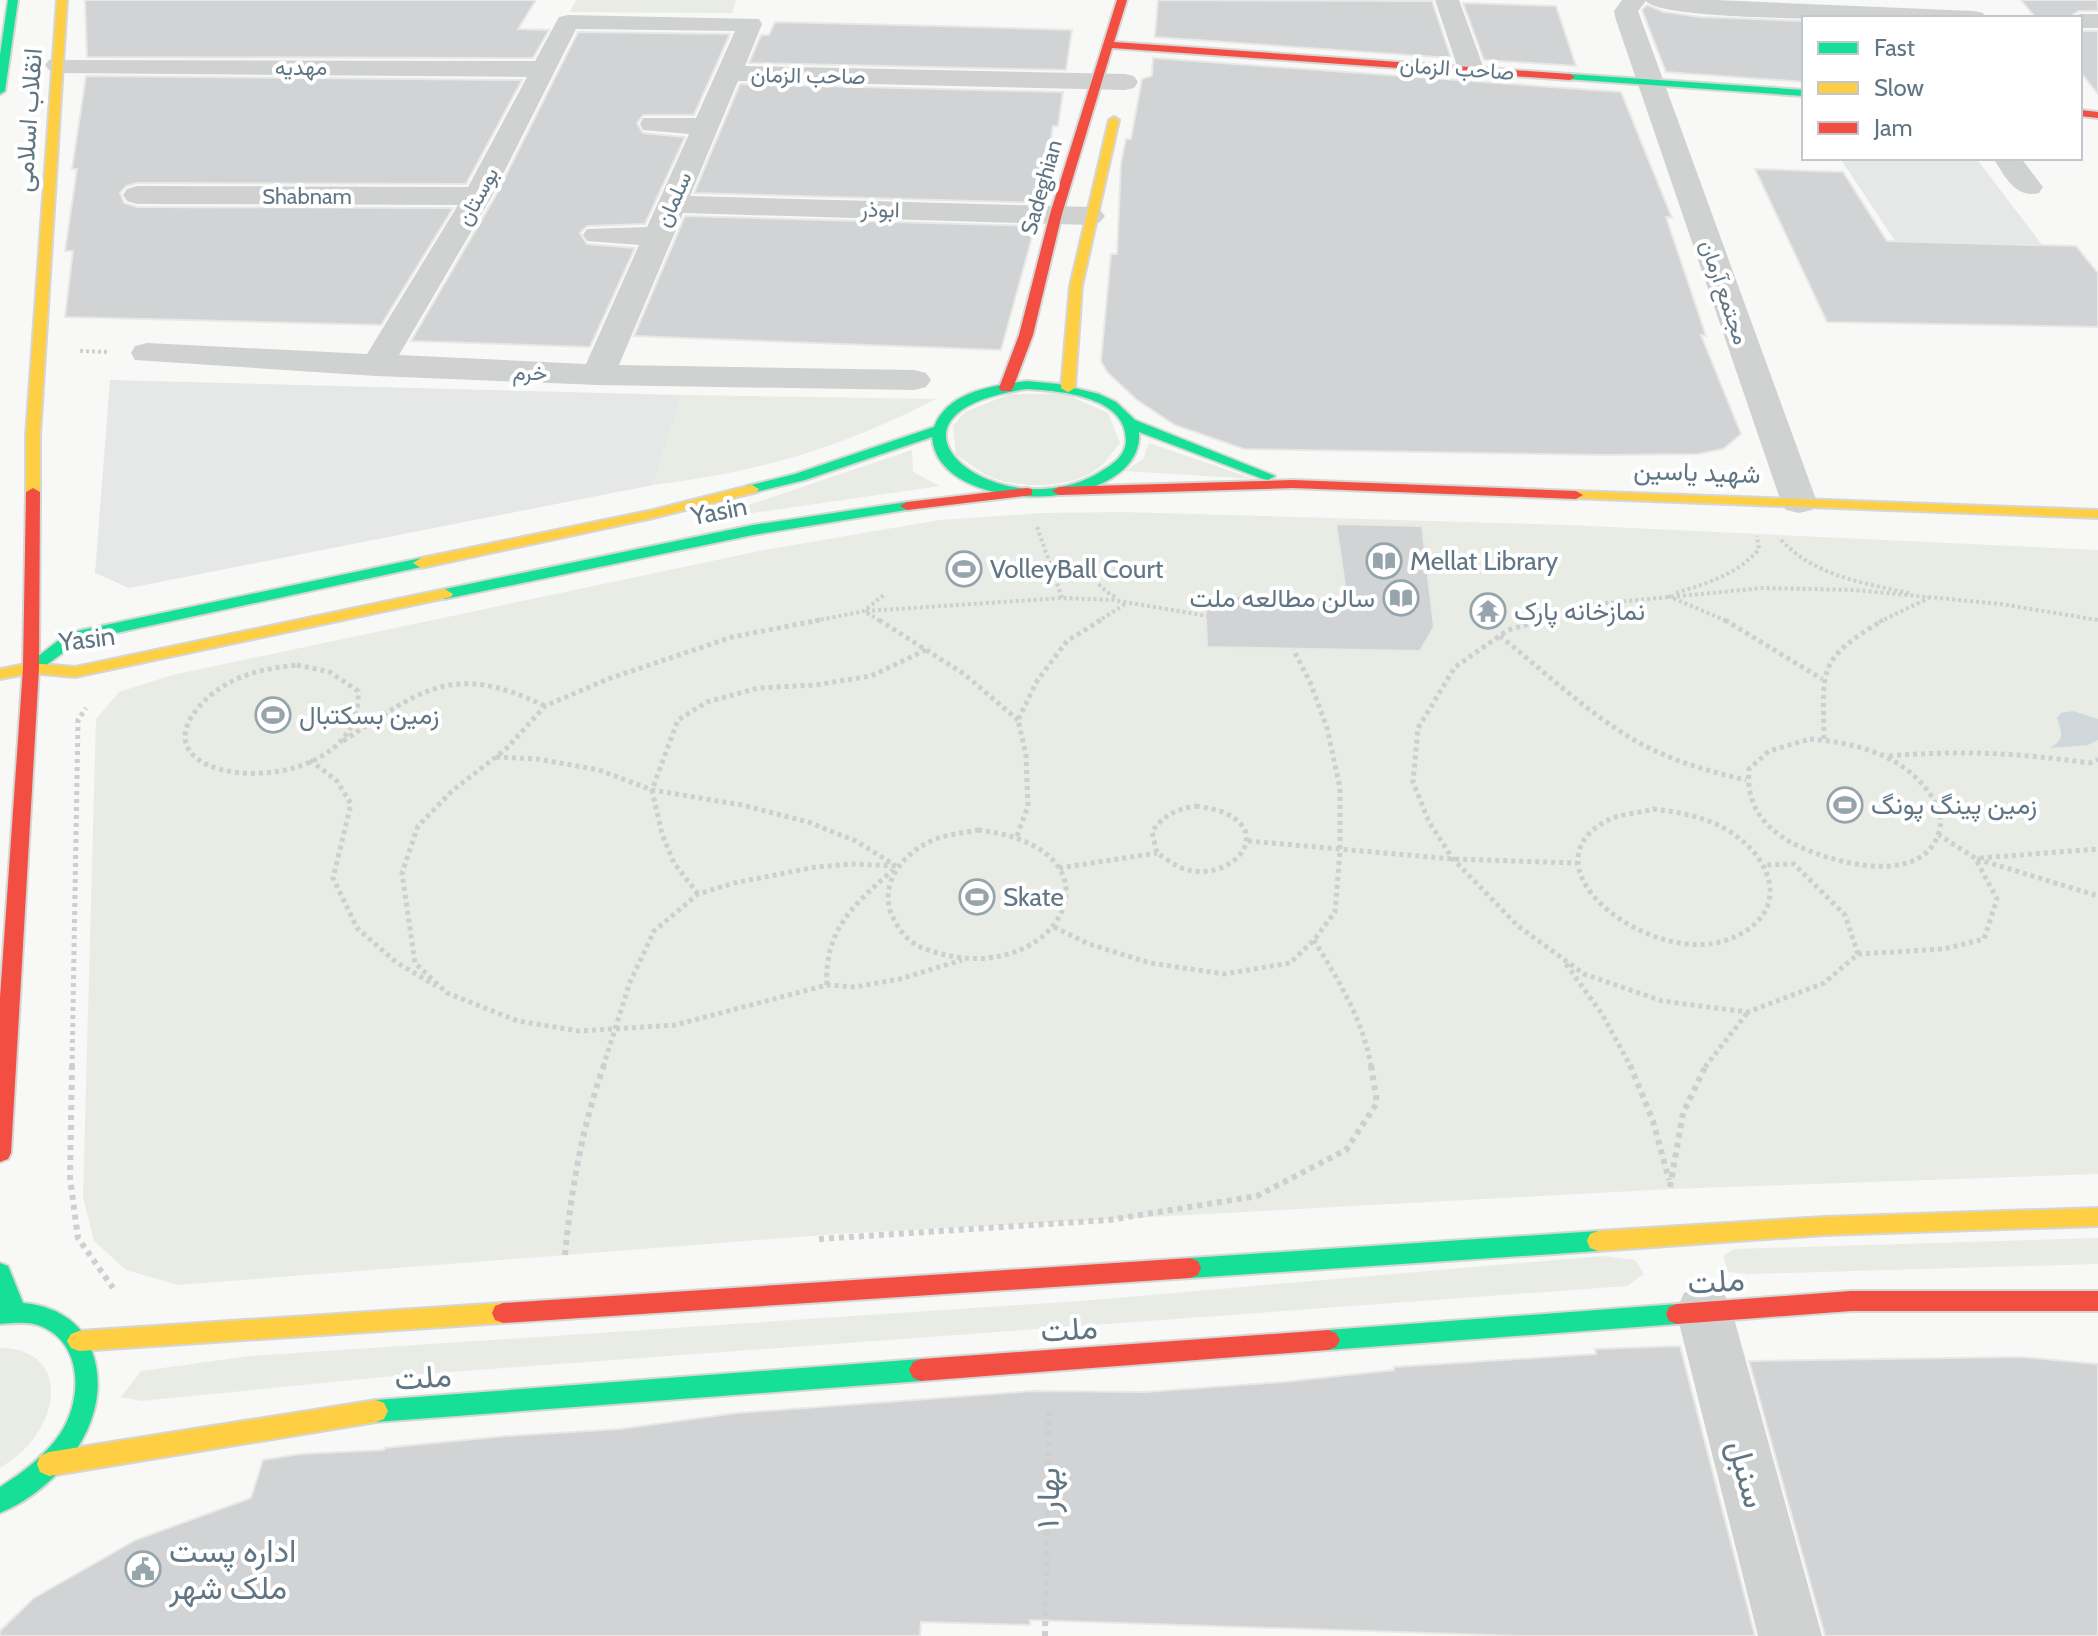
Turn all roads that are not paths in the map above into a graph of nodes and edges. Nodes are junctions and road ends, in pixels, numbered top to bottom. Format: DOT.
graph roads {
  1 [pos="13,0"];
  2 [pos="62,0"];
  3 [pos="1122,0"];
  4 [pos="1447,0"];
  5 [pos="1634,0"];
  6 [pos="1657,0"];
  7 [pos="1951,0"];
  8 [pos="1919,16"];
  9 [pos="1964,16"];
  10 [pos="568,22"];
  11 [pos="1137,39"];
  12 [pos="1110,45"];
  13 [pos="58,65"];
  14 [pos="544,69"];
  15 [pos="1471,69"];
  16 [pos="731,73"];
  17 [pos="1098,81"];
  18 [pos="1125,82"];
  19 [pos="1651,82"];
  20 [pos="0,90"];
  21 [pos="1802,93"];
  22 [pos="653,124"];
  23 [pos="707,127"];
  24 [pos="2009,160"];
  25 [pos="2029,187"];
  26 [pos="137,195"];
  27 [pos="478,196"];
  28 [pos="670,204"];
  29 [pos="1056,214"];
  30 [pos="1090,216"];
  31 [pos="598,235"];
  32 [pos="657,236"];
  33 [pos="147,353"];
  34 [pos="376,366"];
  35 [pos="598,375"];
  36 [pos="914,380"];
  37 [pos="1006,388"];
  38 [pos="1068,388"];
  39 [pos="1129,423"];
  40 [pos="939,430"];
  41 [pos="1293,484"];
  42 [pos="1059,491"];
  43 [pos="1027,492"];
  44 [pos="1799,502"];
  45 [pos="2098,514"];
  46 [pos="31,668"];
  47 [pos="0,674"];
  48 [pos="0,1153"];
  49 [pos="2098,1217"];
  50 [pos="0,1273"];
  51 [pos="2098,1301"];
  52 [pos="1704,1311"];
  53 [pos="7,1312"];
  54 [pos="79,1341"];
  55 [pos="49,1464"];
  56 [pos="0,1501"];
  57 [pos="1790,1636"];
  1 -- 20 [label="street, انقلاب اسلامی"];
  2 -- 13 [label="street, انقلاب اسلامی"];
  3 -- 12 [label="street, Sadeghian"];
  4 -- 15 [label="street"];
  5 -- 19 [label="street, مجتمع آرمان"];
  6 -- 8 [label="street"];
  7 -- 9 [label="street"];
  10 -- 14 [label="street, بوستان"];
  10 -- 16 [label="street, سلمان"];
  11 -- 12 [label="street, صاحب الزمان"];
  11 -- 15 [label="street, صاحب الزمان"];
  11 -- 18 [label="street"];
  12 -- 17 [label="street, Sadeghian"];
  13 -- 14 [label="street, مهدیه"];
  13 -- 46 [label="street, انقلاب اسلامی"];
  14 -- 27 [label="street, بوستان"];
  15 -- 19 [label="street, صاحب الزمان"];
  16 -- 17 [label="street, صاحب الزمان"];
  16 -- 23 [label="street, سلمان"];
  17 -- 18 [label="street, صاحب الزمان"];
  17 -- 29 [label="street, Sadeghian"];
  18 -- 30 [label="street"];
  19 -- 21 [label="street, صاحب الزمان"];
  19 -- 44 [label="street, مجتمع آرمان"];
  22 -- 23 [label="street"];
  23 -- 28 [label="street, سلمان"];
  24 -- 25 [label="street"];
  26 -- 27 [label="street, Shabnam"];
  27 -- 34 [label="street, بوستان"];
  28 -- 29 [label="street, ابوذر"];
  28 -- 32 [label="street, سلمان"];
  29 -- 30 [label="street, ابوذر"];
  29 -- 37 [label="street, Sadeghian"];
  30 -- 38 [label="street"];
  31 -- 32 [label="street"];
  32 -- 35 [label="street, سلمان"];
  33 -- 34 [label="street, خرم"];
  34 -- 35 [label="street, خرم"];
  35 -- 36 [label="street, خرم"];
  37 -- 38 [label="street, شهید یاسین"];
  37 -- 40 [label="street, شهید یاسین"];
  38 -- 39 [label="street, شهید یاسین"];
  39 -- 41 [label="street, شهید یاسین"];
  39 -- 42 [label="street, شهید یاسین"];
  40 -- 43 [label="street, شهید یاسین"];
  40 -- 46 [label="street, Yasin"];
  41 -- 42 [label="street, شهید یاسین"];
  41 -- 44 [label="street, شهید یاسین"];
  42 -- 43 [label="street, شهید یاسین"];
  43 -- 46 [label="street, Yasin"];
  44 -- 45 [label="street, شهید یاسین"];
  46 -- 47 [label="street"];
  46 -- 48 [label="street, انقلاب اسلامی"];
  49 -- 54 [label="street, ملت"];
  50 -- 53 [label="street"];
  51 -- 52 [label="street, ملت"];
  52 -- 55 [label="street, ملت"];
  52 -- 57 [label="street, سنبل"];
  53 -- 54 [label="street"];
  54 -- 55 [label="street"];
  55 -- 56 [label="street"];
}
